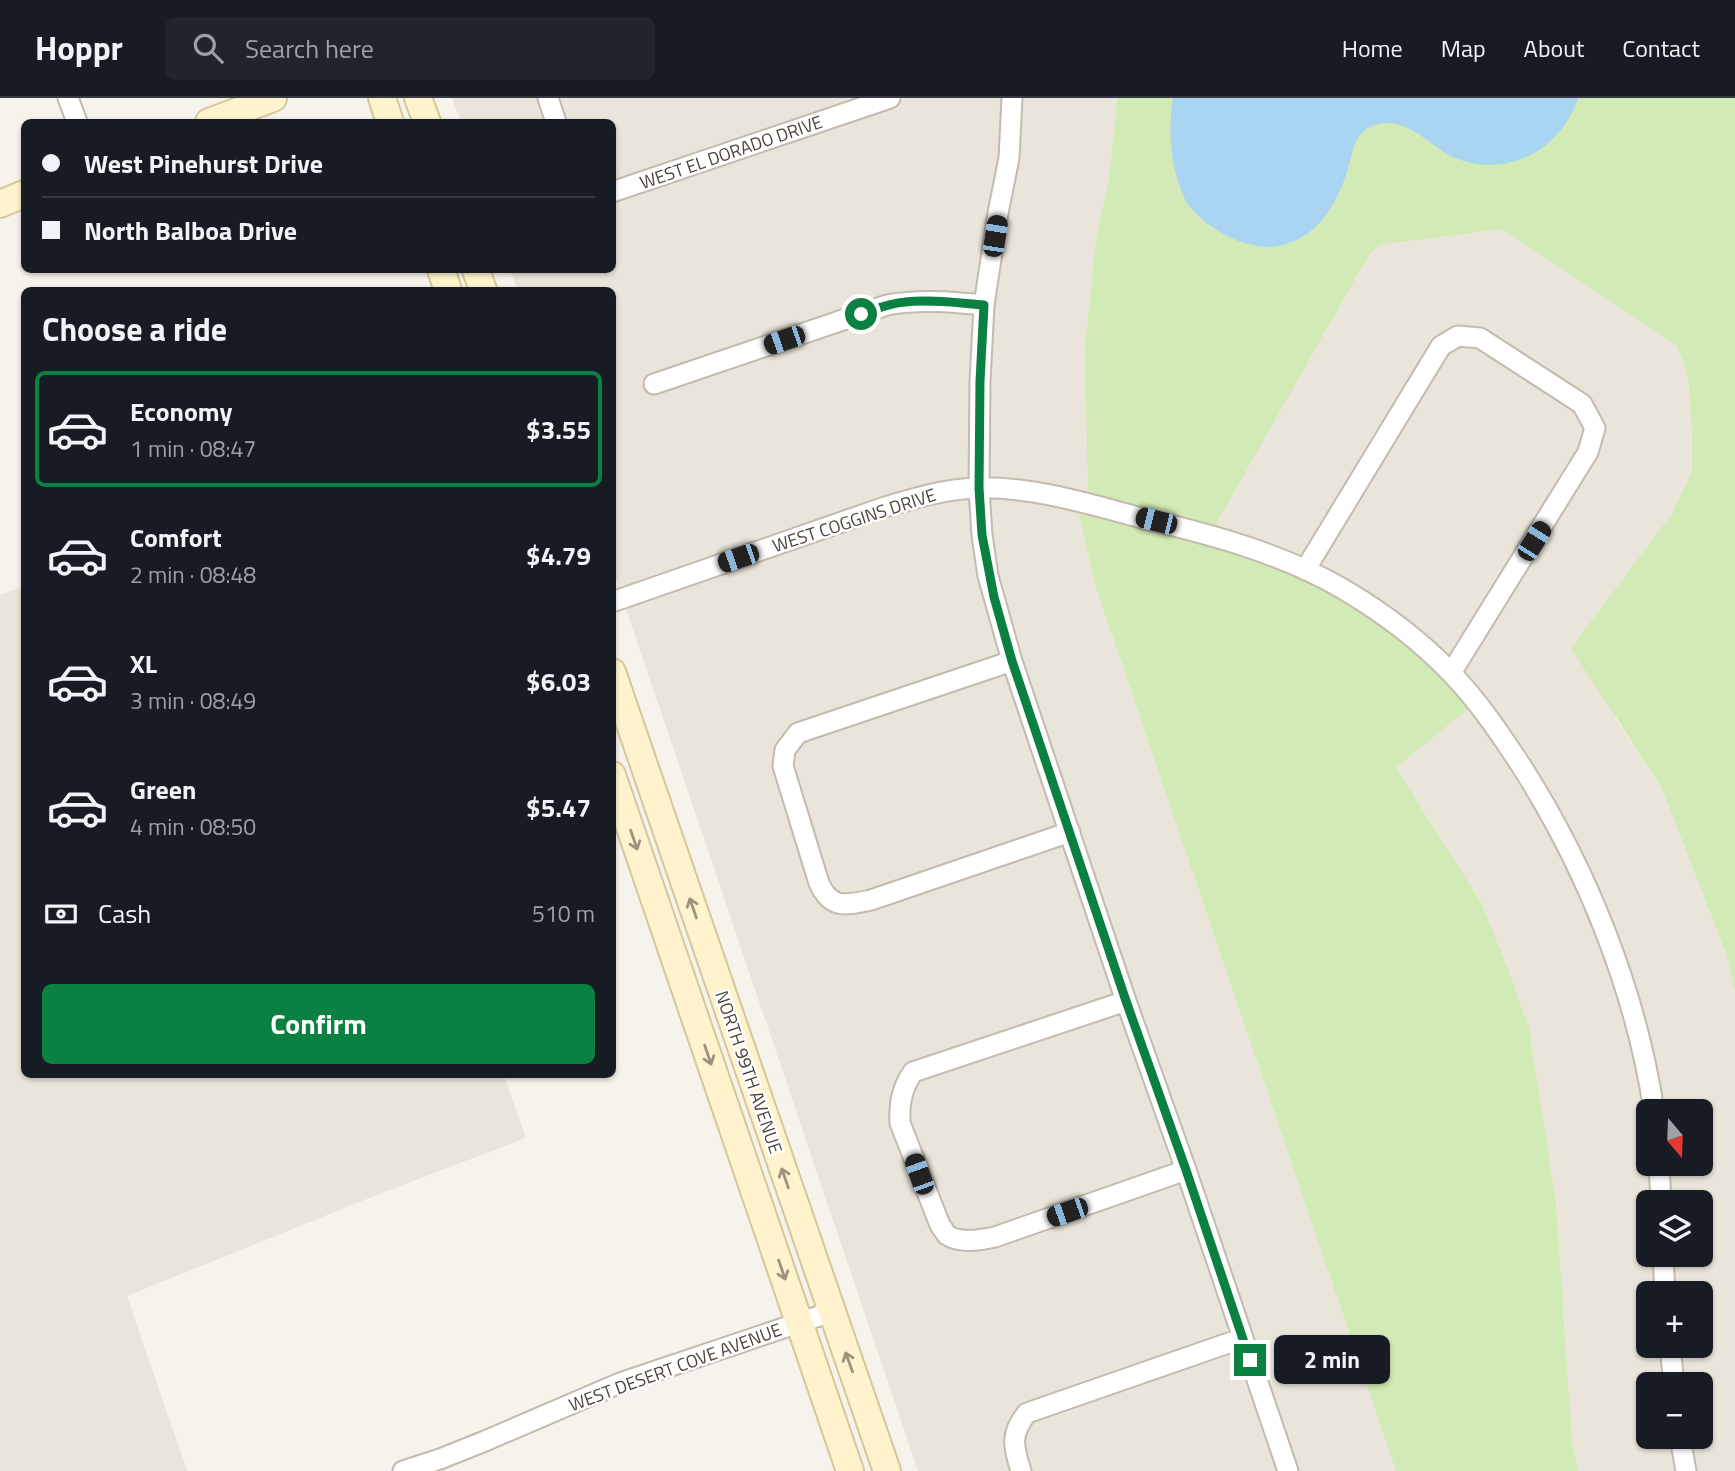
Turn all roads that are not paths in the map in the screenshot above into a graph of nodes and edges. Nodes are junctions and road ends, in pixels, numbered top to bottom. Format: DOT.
graph roads {
  1 [pos="68,98"];
  2 [pos="273,98"];
  3 [pos="382,98"];
  4 [pos="418,98"];
  5 [pos="548,98"];
  6 [pos="890,98"];
  7 [pos="1012,98"];
  8 [pos="76,119"];
  9 [pos="217,119"];
  10 [pos="389,119"];
  11 [pos="425,119"];
  12 [pos="555,119"];
  13 [pos="616,191"];
  14 [pos="21,195"];
  15 [pos="0,204"];
  16 [pos="984,305"];
  17 [pos="654,384"];
  18 [pos="979,488"];
  19 [pos="1305,570"];
  20 [pos="616,601"];
  21 [pos="1012,661"];
  22 [pos="1451,673"];
  23 [pos="616,684"];
  24 [pos="616,787"];
  25 [pos="1070,832"];
  26 [pos="1126,1001"];
  27 [pos="1652,1099"];
  28 [pos="1186,1170"];
  29 [pos="831,1312"];
  30 [pos="800,1322"];
  31 [pos="1242,1338"];
  32 [pos="1682,1449"];
  33 [pos="402,1471"];
  34 [pos="850,1471"];
  35 [pos="887,1471"];
  36 [pos="1021,1471"];
  37 [pos="1288,1471"];
  38 [pos="1686,1471"];
  1 -- 8 [label="street"];
  2 -- 9 [label="main road"];
  3 -- 10 [label="main road"];
  4 -- 11 [label="main road"];
  5 -- 12 [label="street"];
  6 -- 13 [label="street, WEST EL DORADO DRIVE"];
  7 -- 16 [label="street"];
  14 -- 15 [label="main road"];
  16 -- 17 [label="street"];
  16 -- 18 [label="street"];
  18 -- 19 [label="street, WEST COGGINS DRIVE"];
  18 -- 20 [label="street, WEST COGGINS DRIVE"];
  18 -- 21 [label="street"];
  19 -- 22 [label="street, WEST COGGINS DRIVE"];
  19 -- 22 [label="street"];
  21 -- 25 [label="street"];
  21 -- 25 [label="street"];
  22 -- 27 [label="street, WEST COGGINS DRIVE"];
  29 -- 23 [label="main road, NORTH 99TH AVENUE, one-way"];
  24 -- 30 [label="main road, NORTH 99TH AVENUE, one-way"];
  25 -- 26 [label="street"];
  26 -- 28 [label="street"];
  26 -- 28 [label="street"];
  28 -- 31 [label="street"];
  29 -- 30 [label="street, WEST DESERT COVE AVENUE"];
  35 -- 29 [label="main road, NORTH 99TH AVENUE, one-way"];
  30 -- 33 [label="street, WEST DESERT COVE AVENUE"];
  30 -- 34 [label="main road, NORTH 99TH AVENUE"];
  31 -- 36 [label="street"];
  31 -- 37 [label="street"];
  32 -- 38 [label="street"];
}
